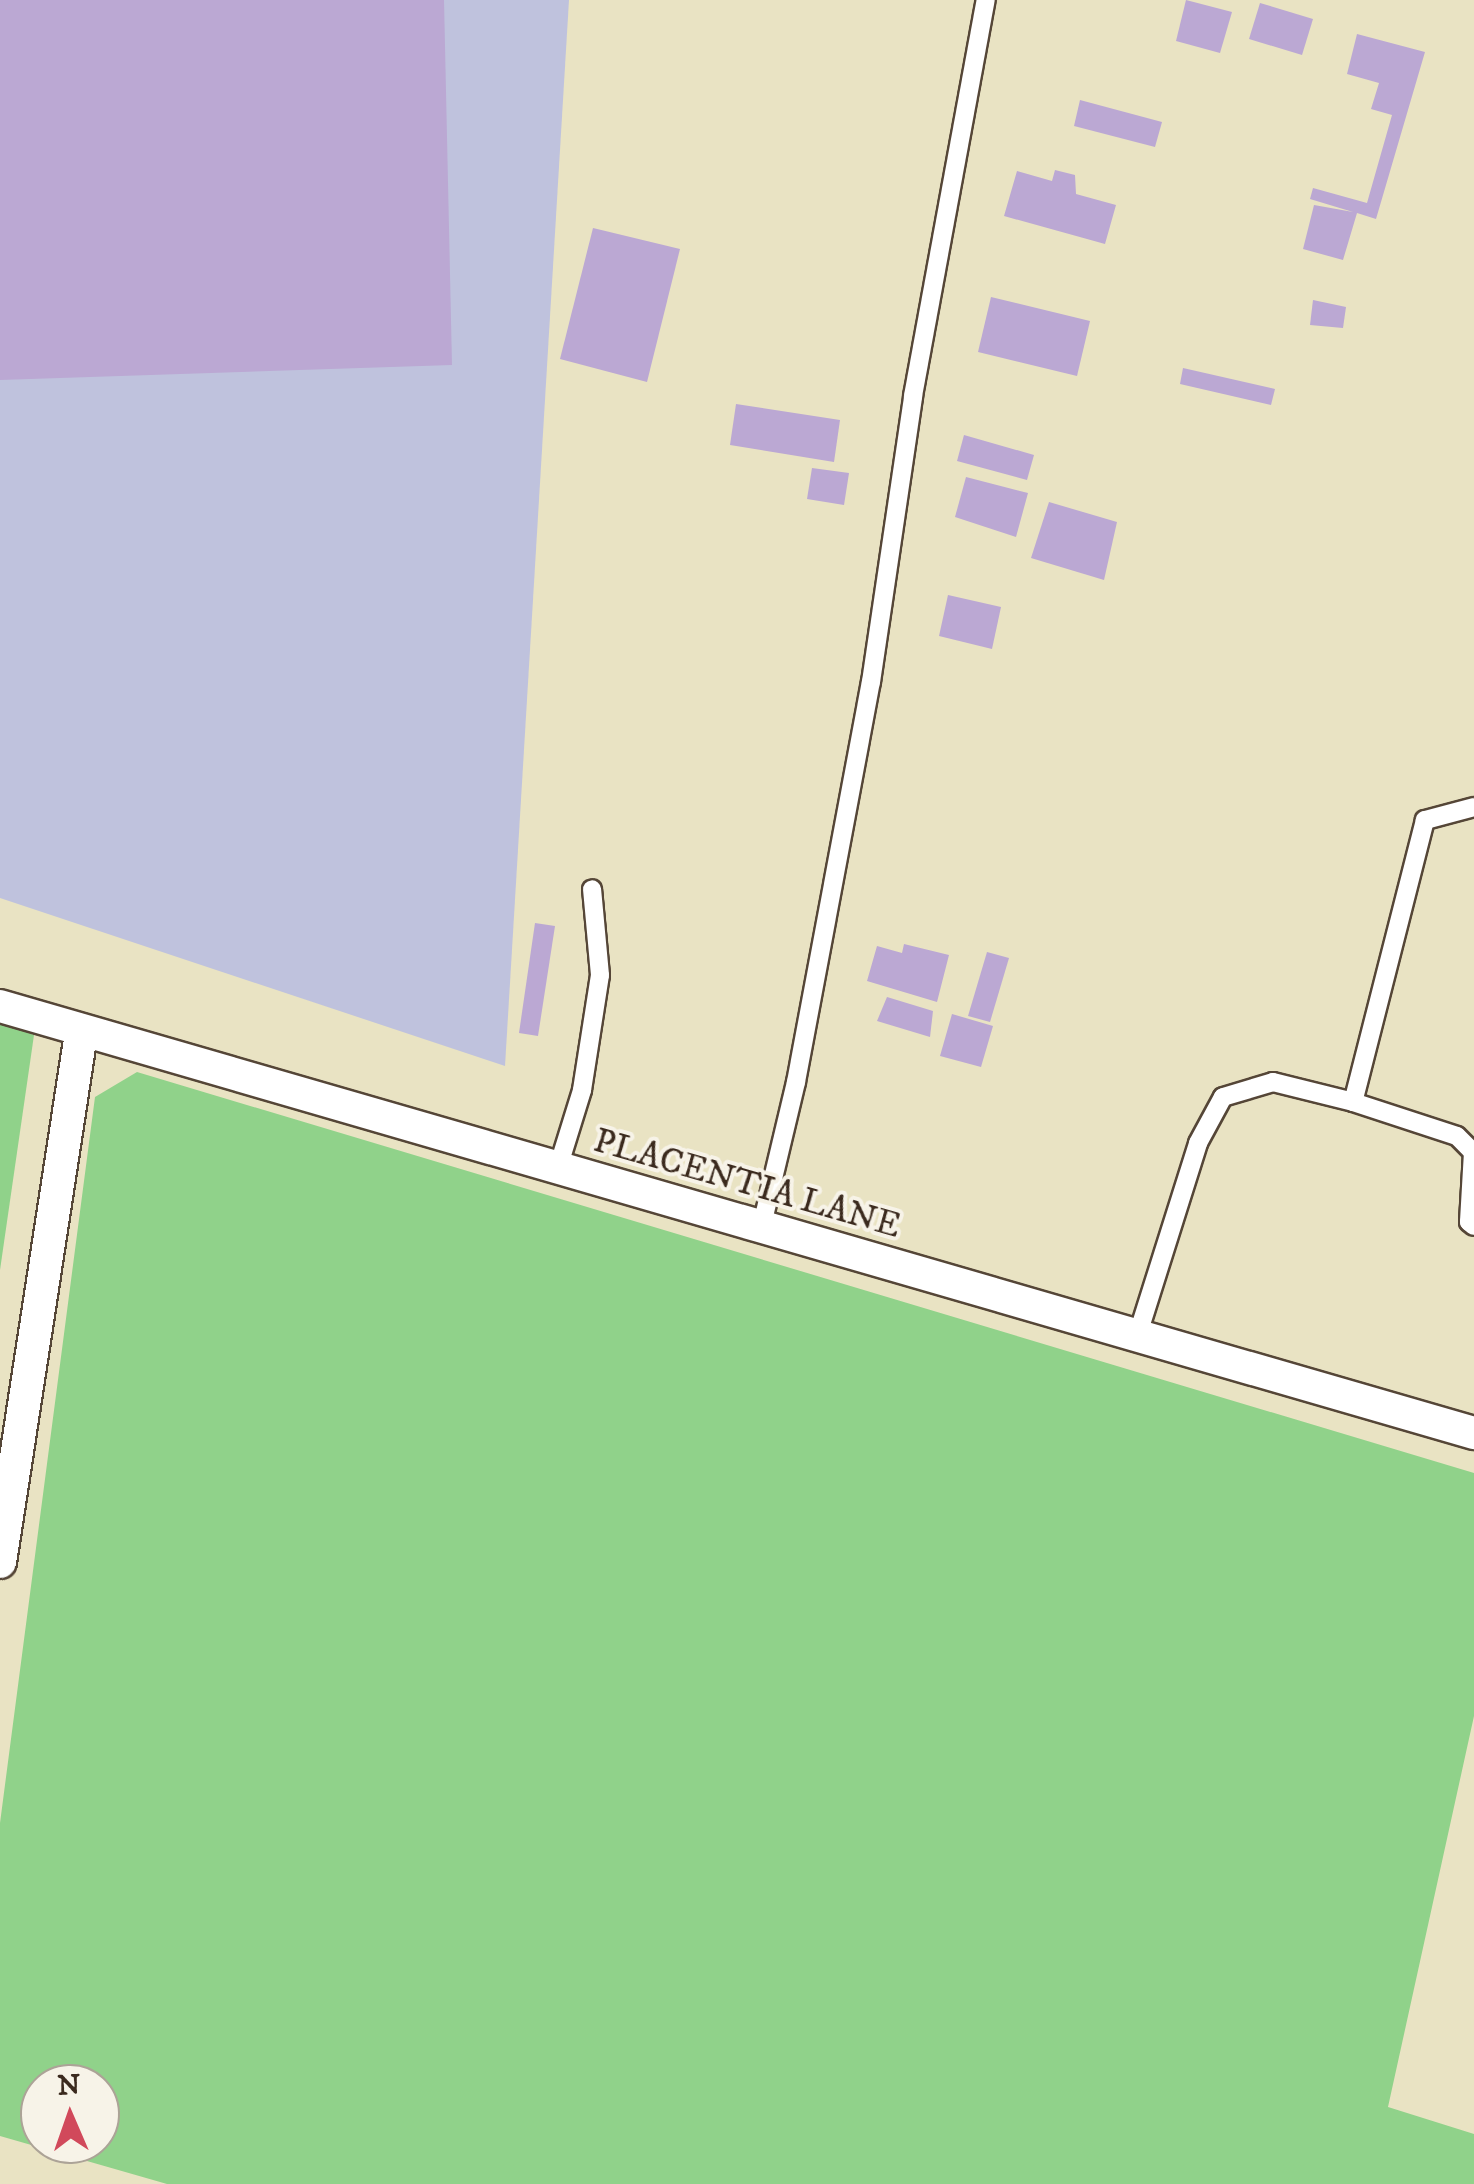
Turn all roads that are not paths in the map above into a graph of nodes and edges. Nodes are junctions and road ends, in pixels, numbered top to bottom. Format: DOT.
graph roads {
  1 [pos="986,0"];
  2 [pos="1474,807"];
  3 [pos="592,889"];
  4 [pos="0,1006"];
  5 [pos="81,1034"];
  6 [pos="1353,1102"];
  7 [pos="557,1171"];
  8 [pos="1474,1226"];
  9 [pos="761,1230"];
  10 [pos="1137,1337"];
  11 [pos="1474,1433"];
  12 [pos="0,1562"];
  1 -- 9 [label="lane"];
  2 -- 6 [label="lane"];
  3 -- 7 [label="lane"];
  4 -- 5 [label="street, PLACENTIA LANE"];
  5 -- 7 [label="street, PLACENTIA LANE"];
  5 -- 12 [label="street"];
  6 -- 8 [label="lane"];
  6 -- 10 [label="lane"];
  7 -- 9 [label="street, PLACENTIA LANE"];
  9 -- 10 [label="street, PLACENTIA LANE"];
  10 -- 11 [label="street, PLACENTIA LANE"];
}
